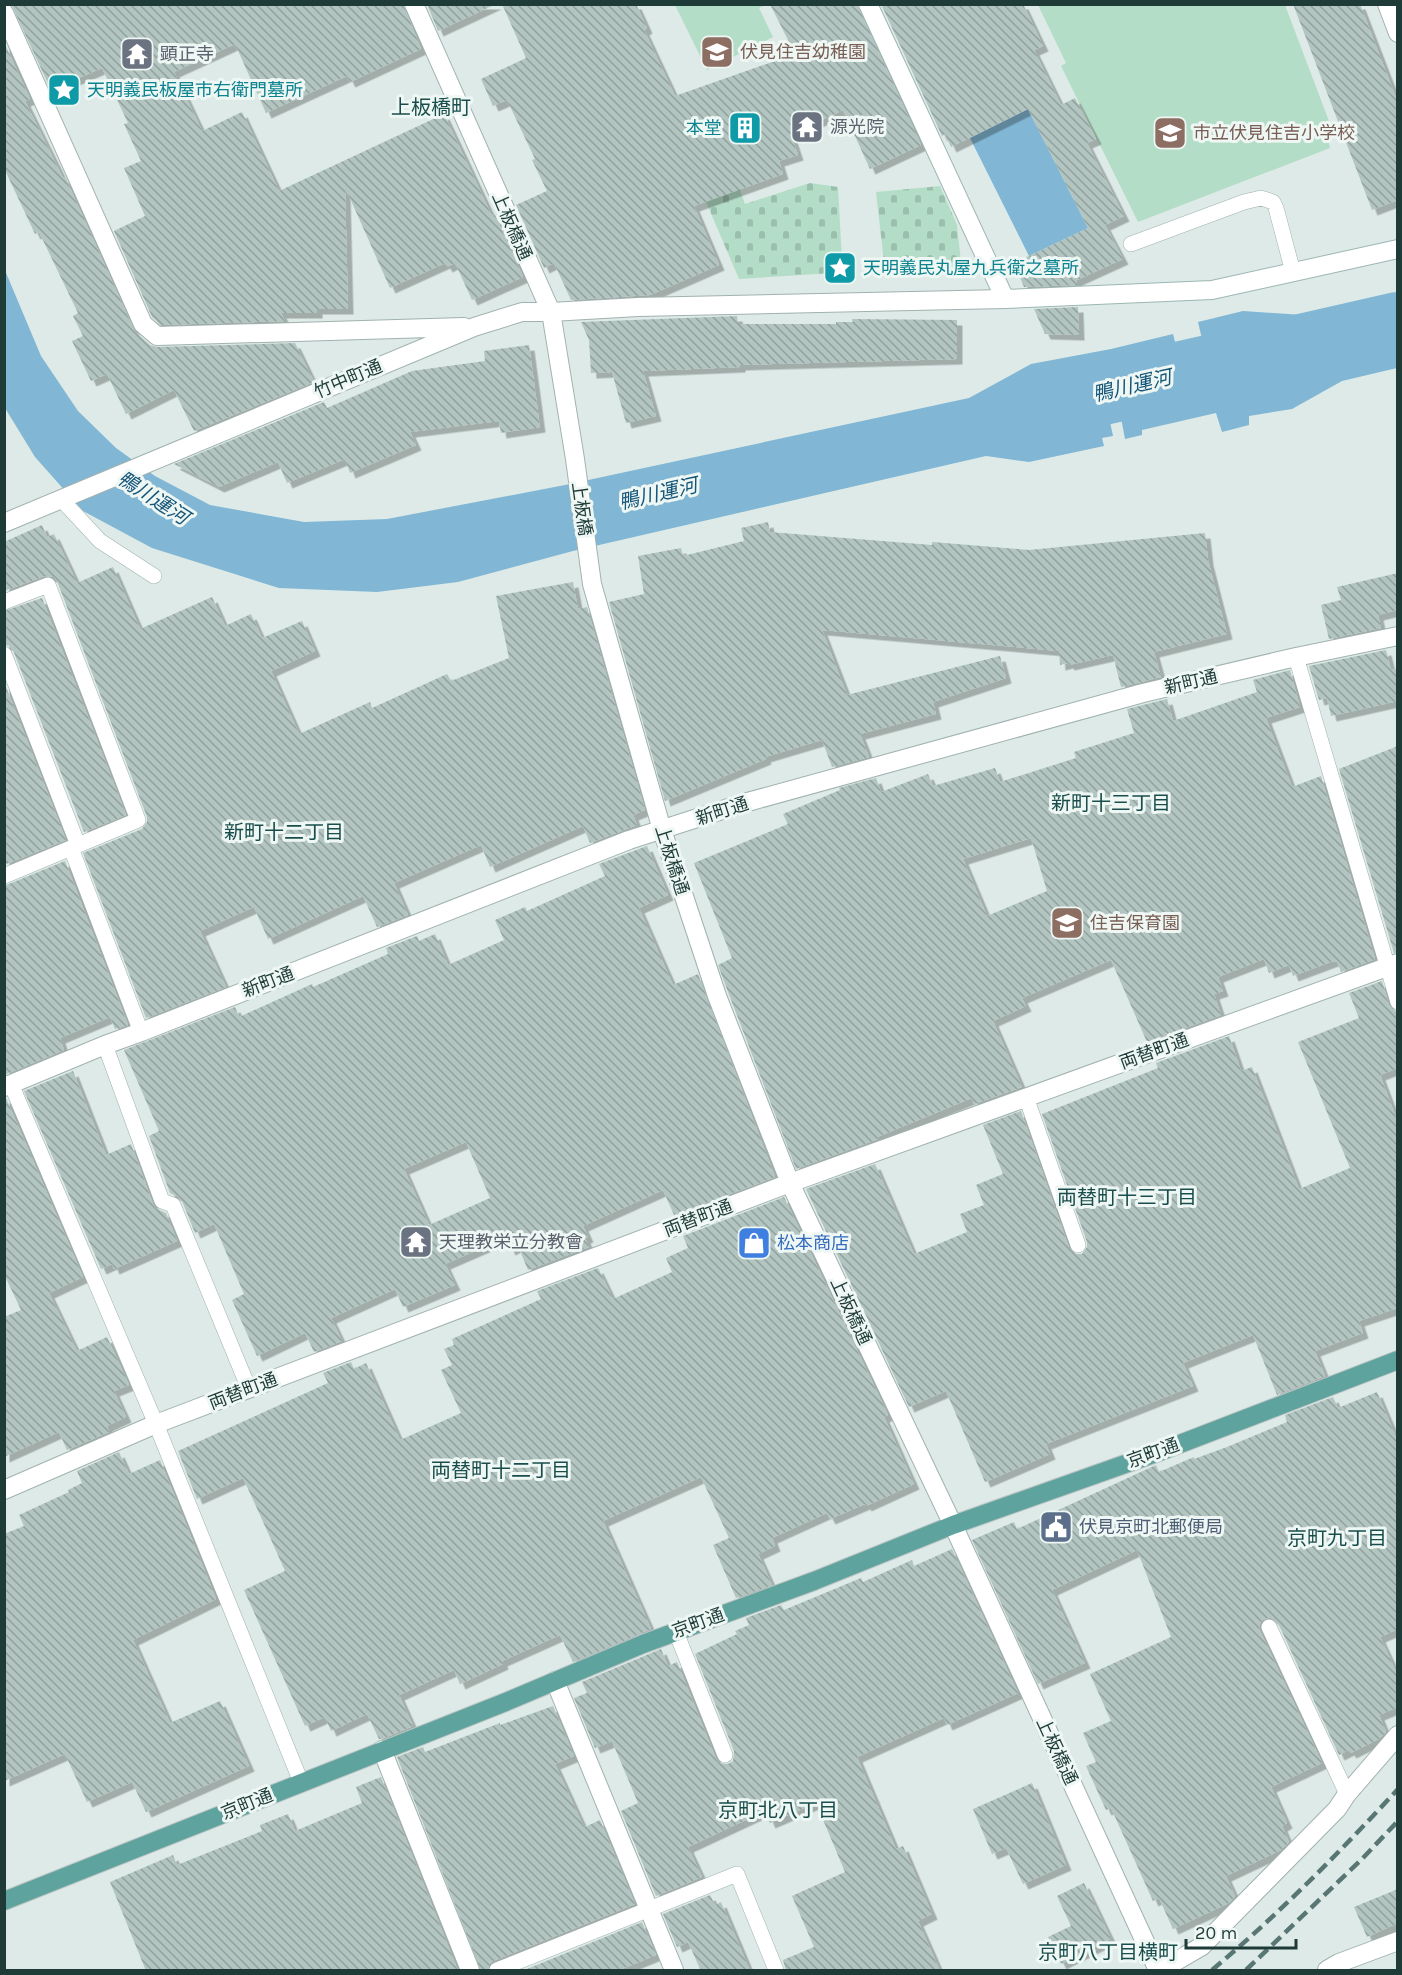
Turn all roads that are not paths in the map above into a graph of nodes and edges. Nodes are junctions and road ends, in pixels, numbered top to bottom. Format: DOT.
graph roads {
  1 [pos="414,4"];
  2 [pos="868,4"];
  3 [pos="1387,4"];
  4 [pos="4,13"];
  5 [pos="1398,33"];
  6 [pos="1131,244"];
  7 [pos="1398,249"];
  8 [pos="1293,272"];
  9 [pos="1005,299"];
  10 [pos="551,312"];
  11 [pos="474,327"];
  12 [pos="575,459"];
  13 [pos="62,499"];
  14 [pos="4,523"];
  15 [pos="589,559"];
  16 [pos="154,576"];
  17 [pos="4,602"];
  18 [pos="1398,636"];
  19 [pos="4,654"];
  20 [pos="1296,657"];
  21 [pos="662,830"];
  22 [pos="74,847"];
  23 [pos="4,876"];
  24 [pos="1392,965"];
  25 [pos="1398,1002"];
  26 [pos="141,1032"];
  27 [pos="105,1045"];
  28 [pos="8,1085"];
  29 [pos="1026,1097"];
  30 [pos="790,1183"];
  31 [pos="1078,1245"];
  32 [pos="1398,1360"];
  33 [pos="249,1389"];
  34 [pos="156,1424"];
  35 [pos="4,1490"];
  36 [pos="953,1526"];
  37 [pos="1269,1627"];
  38 [pos="676,1632"];
  39 [pos="555,1681"];
  40 [pos="1398,1735"];
  41 [pos="382,1750"];
  42 [pos="725,1755"];
  43 [pos="301,1782"];
  44 [pos="1347,1794"];
  45 [pos="4,1901"];
  46 [pos="648,1910"];
  47 [pos="1398,1941"];
  48 [pos="470,1971"];
  49 [pos="497,1971"];
  50 [pos="674,1971"];
  51 [pos="776,1971"];
  52 [pos="1160,1971"];
  53 [pos="1327,1971"];
  1 -- 10 [label="street, 上板橋通"];
  2 -- 9 [label="street"];
  3 -- 5 [label="street"];
  4 -- 11 [label="street"];
  6 -- 8 [label="lane"];
  7 -- 8 [label="street, 竹中町通"];
  8 -- 9 [label="street, 竹中町通"];
  9 -- 10 [label="street, 竹中町通"];
  10 -- 11 [label="street, 竹中町通"];
  10 -- 12 [label="street, 上板橋通"];
  11 -- 13 [label="street, 竹中町通"];
  12 -- 15 [label="street, 上板橋"];
  13 -- 14 [label="street"];
  13 -- 16 [label="lane"];
  15 -- 21 [label="street, 上板橋通"];
  17 -- 22 [label="lane"];
  18 -- 20 [label="street, 新町通"];
  19 -- 22 [label="lane"];
  20 -- 21 [label="street, 新町通"];
  20 -- 24 [label="lane"];
  21 -- 26 [label="street, 新町通"];
  21 -- 30 [label="street, 上板橋通"];
  22 -- 23 [label="lane"];
  22 -- 26 [label="lane"];
  24 -- 25 [label="lane"];
  24 -- 29 [label="street, 両替町通"];
  26 -- 27 [label="street, 新町通"];
  27 -- 28 [label="street, 新町通"];
  27 -- 33 [label="lane"];
  28 -- 34 [label="lane"];
  29 -- 30 [label="street, 両替町通"];
  29 -- 31 [label="lane"];
  30 -- 33 [label="street, 両替町通"];
  30 -- 36 [label="street, 上板橋通"];
  32 -- 36 [label="main road, 京町通"];
  33 -- 34 [label="street, 両替町通"];
  34 -- 35 [label="street, 両替町通"];
  34 -- 43 [label="lane"];
  36 -- 38 [label="main road, 京町通"];
  36 -- 52 [label="street, 上板橋通"];
  37 -- 44 [label="lane"];
  38 -- 39 [label="main road, 京町通"];
  38 -- 42 [label="lane"];
  39 -- 41 [label="main road, 京町通"];
  39 -- 46 [label="street"];
  40 -- 44 [label="street"];
  41 -- 43 [label="main road, 京町通"];
  41 -- 48 [label="street"];
  43 -- 45 [label="main road, 京町通"];
  44 -- 52 [label="street"];
  46 -- 49 [label="lane"];
  46 -- 50 [label="street"];
  46 -- 51 [label="lane"];
  47 -- 53 [label="street"];
}
